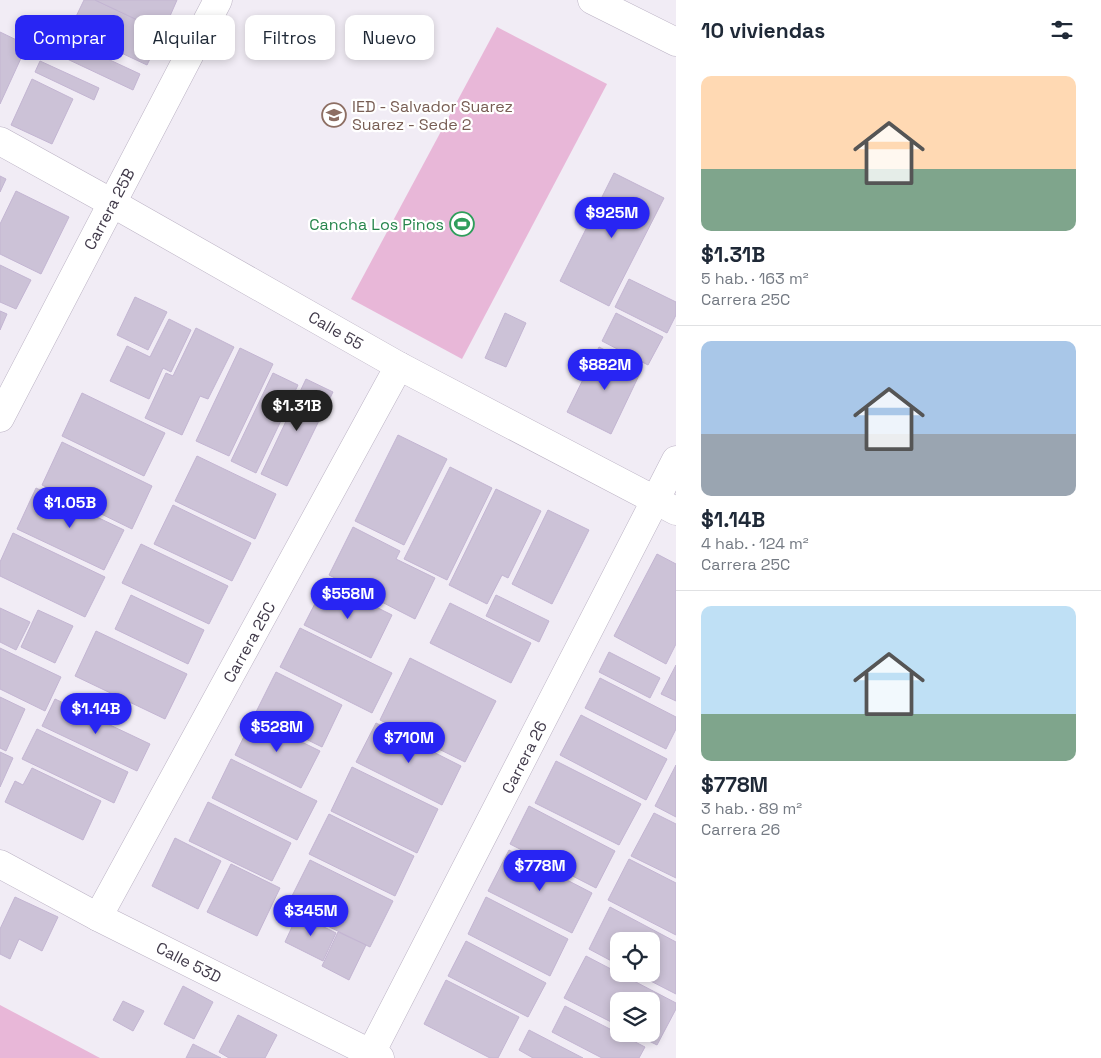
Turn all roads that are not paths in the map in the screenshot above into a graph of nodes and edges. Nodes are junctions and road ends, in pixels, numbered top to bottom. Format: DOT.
graph roads {
  1 [pos="218,0"];
  2 [pos="592,0"];
  3 [pos="676,42"];
  4 [pos="0,141"];
  5 [pos="112,203"];
  6 [pos="399,366"];
  7 [pos="0,418"];
  8 [pos="676,460"];
  9 [pos="666,505"];
  10 [pos="0,864"];
  11 [pos="98,917"];
  12 [pos="375,1056"];
  1 -- 5 [label="street, Carrera 25B"];
  2 -- 3 [label="street"];
  4 -- 5 [label="street, Calle 55"];
  5 -- 6 [label="street, Calle 55"];
  5 -- 7 [label="street, Carrera 25B"];
  6 -- 9 [label="street, Calle 55"];
  6 -- 11 [label="street, Carrera 25C"];
  8 -- 9 [label="street, Carrera 26"];
  9 -- 12 [label="street, Carrera 26"];
  10 -- 11 [label="street, Calle 53D"];
  11 -- 12 [label="street, Calle 53D"];
}
